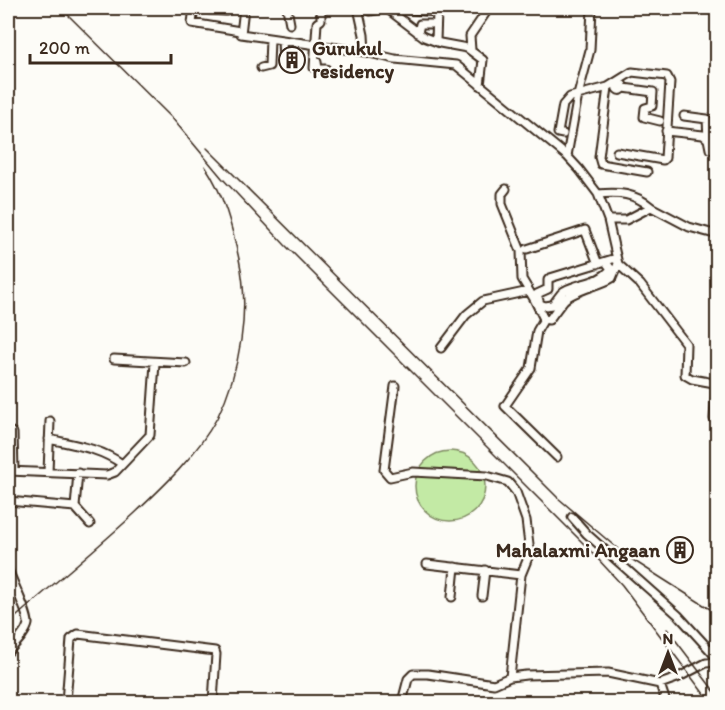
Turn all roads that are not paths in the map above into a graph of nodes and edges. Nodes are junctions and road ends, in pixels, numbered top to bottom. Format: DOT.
graph roads {
  1 [pos="186,8"];
  2 [pos="192,8"];
  3 [pos="209,8"];
  4 [pos="227,8"];
  5 [pos="244,8"];
  6 [pos="287,8"];
  7 [pos="321,8"];
  8 [pos="358,8"];
  9 [pos="368,8"];
  10 [pos="387,8"];
  11 [pos="489,8"];
  12 [pos="592,8"];
  13 [pos="218,9"];
  14 [pos="400,11"];
  15 [pos="290,24"];
  16 [pos="431,24"];
  17 [pos="240,31"];
  18 [pos="418,33"];
  19 [pos="270,39"];
  20 [pos="282,41"];
  21 [pos="436,41"];
  22 [pos="316,45"];
  23 [pos="471,50"];
  24 [pos="365,52"];
  25 [pos="283,59"];
  26 [pos="261,68"];
  27 [pos="326,69"];
  28 [pos="480,85"];
  29 [pos="615,87"];
  30 [pos="578,95"];
  31 [pos="684,116"];
  32 [pos="660,121"];
  33 [pos="666,131"];
  34 [pos="563,134"];
  35 [pos="708,139"];
  36 [pos="710,149"];
  37 [pos="617,152"];
  38 [pos="567,156"];
  39 [pos="647,171"];
  40 [pos="506,189"];
  41 [pos="598,194"];
  42 [pos="651,207"];
  43 [pos="608,220"];
  44 [pos="717,235"];
  45 [pos="527,249"];
  46 [pos="606,261"];
  47 [pos="617,261"];
  48 [pos="598,264"];
  49 [pos="530,291"];
  50 [pos="544,319"];
  51 [pos="441,348"];
  52 [pos="114,359"];
  53 [pos="155,363"];
  54 [pos="186,363"];
  55 [pos="395,386"];
  56 [pos="50,421"];
  57 [pos="717,422"];
  58 [pos="8,430"];
  59 [pos="49,439"];
  60 [pos="557,457"];
  61 [pos="122,464"];
  62 [pos="11,471"];
  63 [pos="48,472"];
  64 [pos="78,473"];
  65 [pos="8,501"];
  66 [pos="75,507"];
  67 [pos="572,517"];
  68 [pos="90,524"];
  69 [pos="427,564"];
  70 [pos="455,567"];
  71 [pos="8,569"];
  72 [pos="485,570"];
  73 [pos="521,575"];
  74 [pos="16,592"];
  75 [pos="482,596"];
  76 [pos="452,597"];
  77 [pos="8,600"];
  78 [pos="8,652"];
  79 [pos="717,661"];
  80 [pos="510,677"];
  81 [pos="660,684"];
  82 [pos="66,702"];
  83 [pos="213,702"];
  84 [pos="402,702"];
  85 [pos="666,702"];
  1 -- 2 [label="street"];
  2 -- 17 [label="street"];
  3 -- 13 [label="street"];
  4 -- 13 [label="street"];
  5 -- 17 [label="street"];
  6 -- 15 [label="street"];
  7 -- 22 [label="street"];
  8 -- 24 [label="street"];
  9 -- 10 [label="street"];
  10 -- 14 [label="street"];
  11 -- 23 [label="street"];
  12 -- 30 [label="street"];
  14 -- 18 [label="street"];
  14 -- 21 [label="street"];
  16 -- 18 [label="street"];
  17 -- 19 [label="street"];
  18 -- 21 [label="street"];
  19 -- 20 [label="street"];
  19 -- 26 [label="street"];
  20 -- 22 [label="street"];
  20 -- 25 [label="street"];
  21 -- 23 [label="street"];
  22 -- 24 [label="street"];
  22 -- 27 [label="street"];
  23 -- 28 [label="street"];
  24 -- 28 [label="street"];
  28 -- 38 [label="street"];
  29 -- 30 [label="street"];
  29 -- 32 [label="street"];
  29 -- 33 [label="street"];
  29 -- 39 [label="street"];
  30 -- 34 [label="street"];
  30 -- 38 [label="street"];
  31 -- 35 [label="street"];
  33 -- 35 [label="street"];
  33 -- 37 [label="street"];
  35 -- 36 [label="street"];
  38 -- 41 [label="street"];
  40 -- 49 [label="street"];
  41 -- 42 [label="street"];
  41 -- 43 [label="street"];
  42 -- 43 [label="street"];
  42 -- 44 [label="street"];
  43 -- 47 [label="street"];
  45 -- 48 [label="street"];
  46 -- 47 [label="street"];
  46 -- 48 [label="street"];
  46 -- 48 [label="street"];
  47 -- 50 [label="street"];
  47 -- 57 [label="street"];
  49 -- 50 [label="street"];
  49 -- 51 [label="street"];
  50 -- 60 [label="street"];
  52 -- 53 [label="street"];
  53 -- 54 [label="street"];
  53 -- 61 [label="street"];
  55 -- 73 [label="street"];
  56 -- 59 [label="street"];
  58 -- 62 [label="street"];
  59 -- 61 [label="street"];
  59 -- 63 [label="street"];
  61 -- 64 [label="street"];
  62 -- 63 [label="street"];
  63 -- 64 [label="street"];
  64 -- 66 [label="street"];
  65 -- 66 [label="street"];
  66 -- 68 [label="street"];
  67 -- 79 [label="street"];
  69 -- 70 [label="street"];
  70 -- 72 [label="street"];
  70 -- 76 [label="street"];
  71 -- 74 [label="street"];
  72 -- 73 [label="street"];
  72 -- 75 [label="street"];
  73 -- 80 [label="street"];
  74 -- 77 [label="street"];
  74 -- 78 [label="street"];
  79 -- 81 [label="street"];
  80 -- 81 [label="street"];
  80 -- 84 [label="street"];
  81 -- 85 [label="street"];
  82 -- 83 [label="street"];
}
